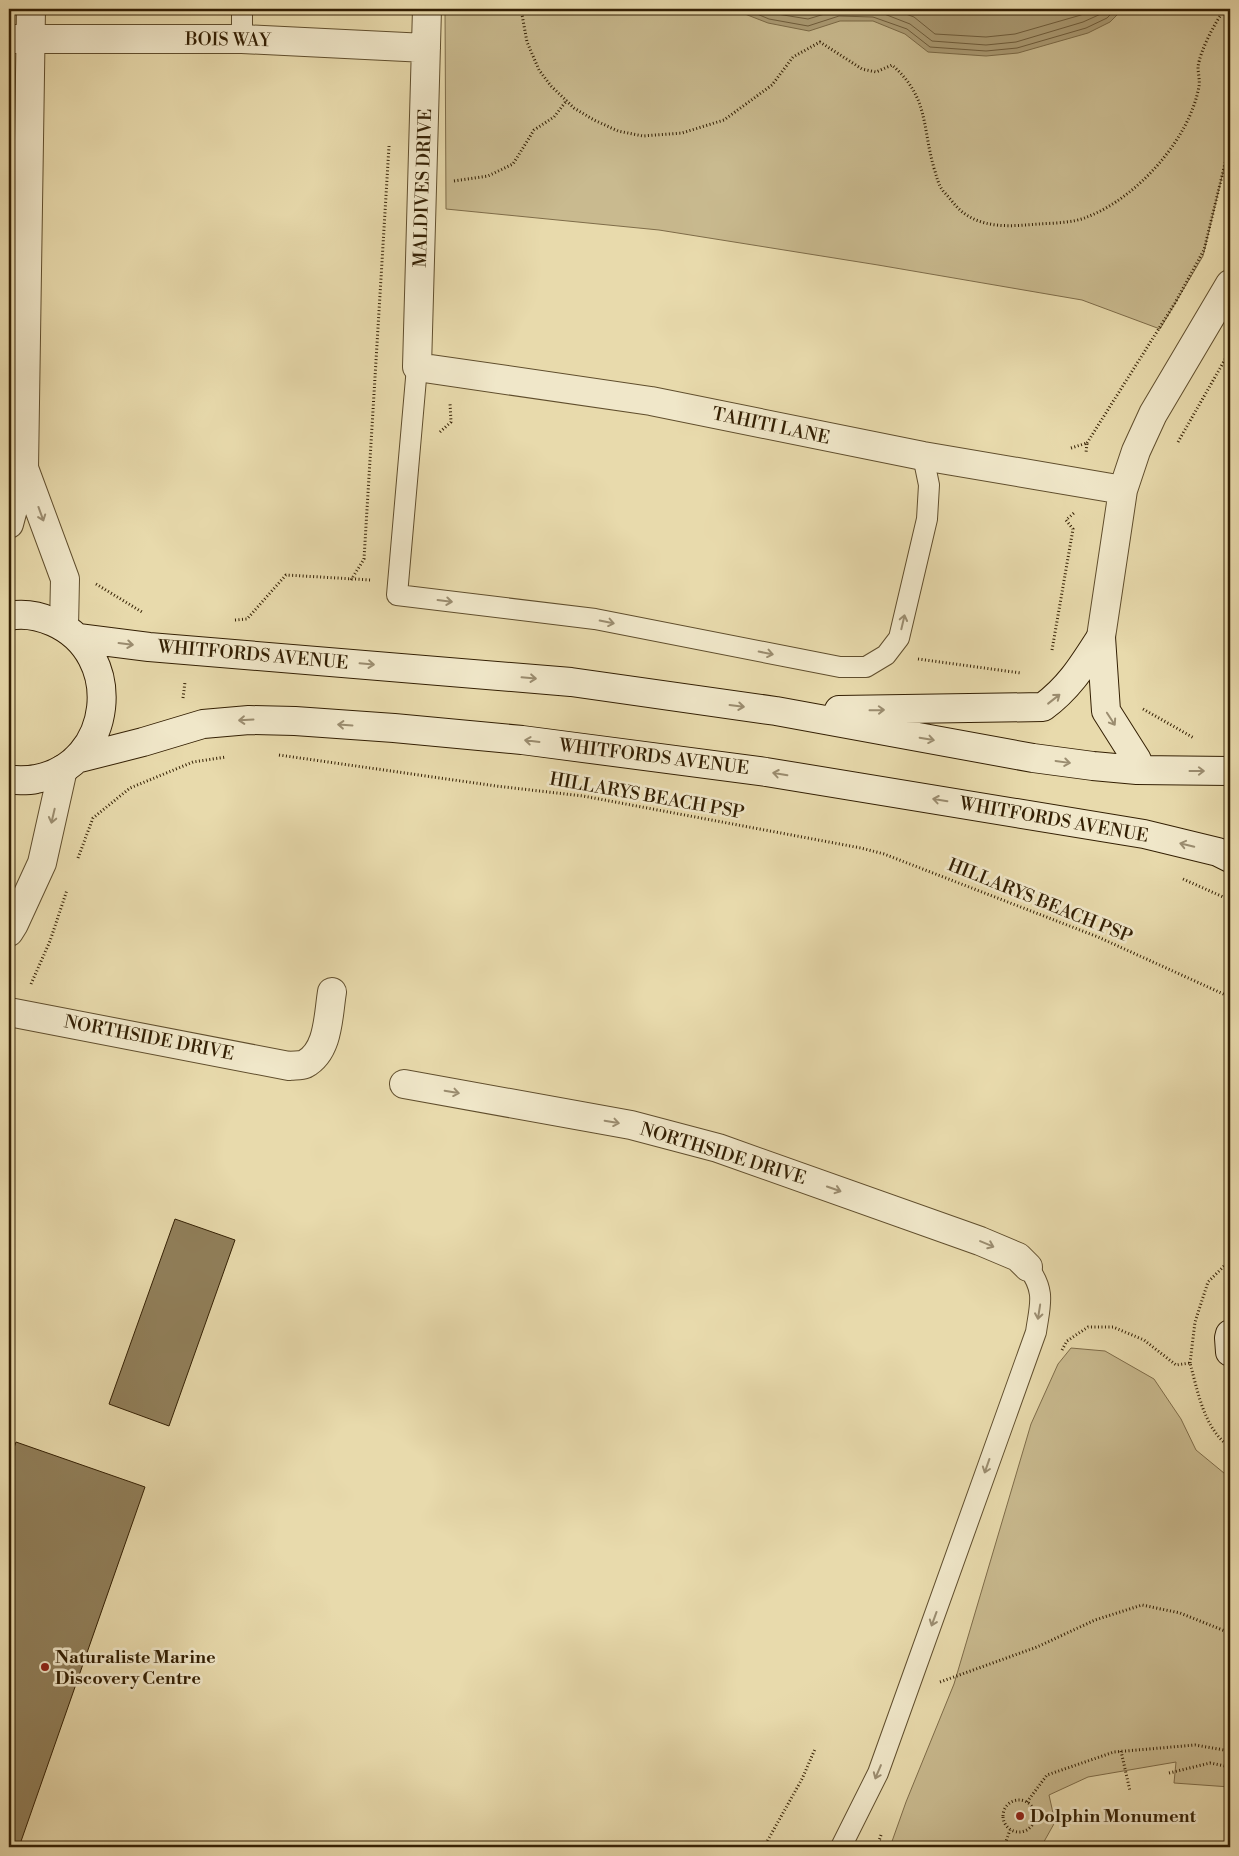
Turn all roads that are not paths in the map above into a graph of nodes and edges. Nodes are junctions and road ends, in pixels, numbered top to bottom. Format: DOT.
graph roads {
  1 [pos="31,9"];
  2 [pos="242,9"];
  3 [pos="427,9"];
  4 [pos="242,38"];
  5 [pos="19,40"];
  6 [pos="426,48"];
  7 [pos="1230,284"];
  8 [pos="417,367"];
  9 [pos="923,456"];
  10 [pos="24,468"];
  11 [pos="1124,490"];
  12 [pos="9,524"];
  13 [pos="9,616"];
  14 [pos="71,632"];
  15 [pos="1101,637"];
  16 [pos="776,711"];
  17 [pos="69,764"];
  18 [pos="1137,770"];
  19 [pos="1230,770"];
  20 [pos="9,780"];
  21 [pos="1230,858"];
  22 [pos="9,932"];
  23 [pos="332,992"];
  24 [pos="9,1012"];
  25 [pos="404,1084"];
  26 [pos="1028,1267"];
  27 [pos="1230,1334"];
  28 [pos="1230,1352"];
  29 [pos="841,1847"];
  1 -- 5 [label="street"];
  2 -- 4 [label="lane"];
  3 -- 6 [label="street, MALDIVES DRIVE"];
  4 -- 5 [label="street, BOIS WAY"];
  4 -- 6 [label="street, BOIS WAY"];
  5 -- 10 [label="street"];
  6 -- 8 [label="street, MALDIVES DRIVE"];
  7 -- 11 [label="street"];
  8 -- 9 [label="street, TAHITI LANE"];
  8 -- 9 [label="lane, one-way"];
  9 -- 11 [label="street, TAHITI LANE"];
  10 -- 12 [label="street"];
  10 -- 14 [label="street, one-way"];
  11 -- 15 [label="street"];
  13 -- 14 [label="street"];
  14 -- 16 [label="street, WHITFORDS AVENUE, one-way"];
  14 -- 17 [label="street"];
  16 -- 15 [label="street, one-way"];
  15 -- 18 [label="street, one-way"];
  16 -- 18 [label="street, WHITFORDS AVENUE, one-way"];
  17 -- 20 [label="street, WHITFORDS AVENUE"];
  21 -- 17 [label="street, WHITFORDS AVENUE, one-way"];
  17 -- 22 [label="street, one-way"];
  18 -- 19 [label="street, WHITFORDS AVENUE, one-way"];
  23 -- 24 [label="street, NORTHSIDE DRIVE"];
  25 -- 26 [label="street, NORTHSIDE DRIVE, one-way"];
  26 -- 29 [label="lane, one-way"];
  27 -- 28 [label="street"];
}
